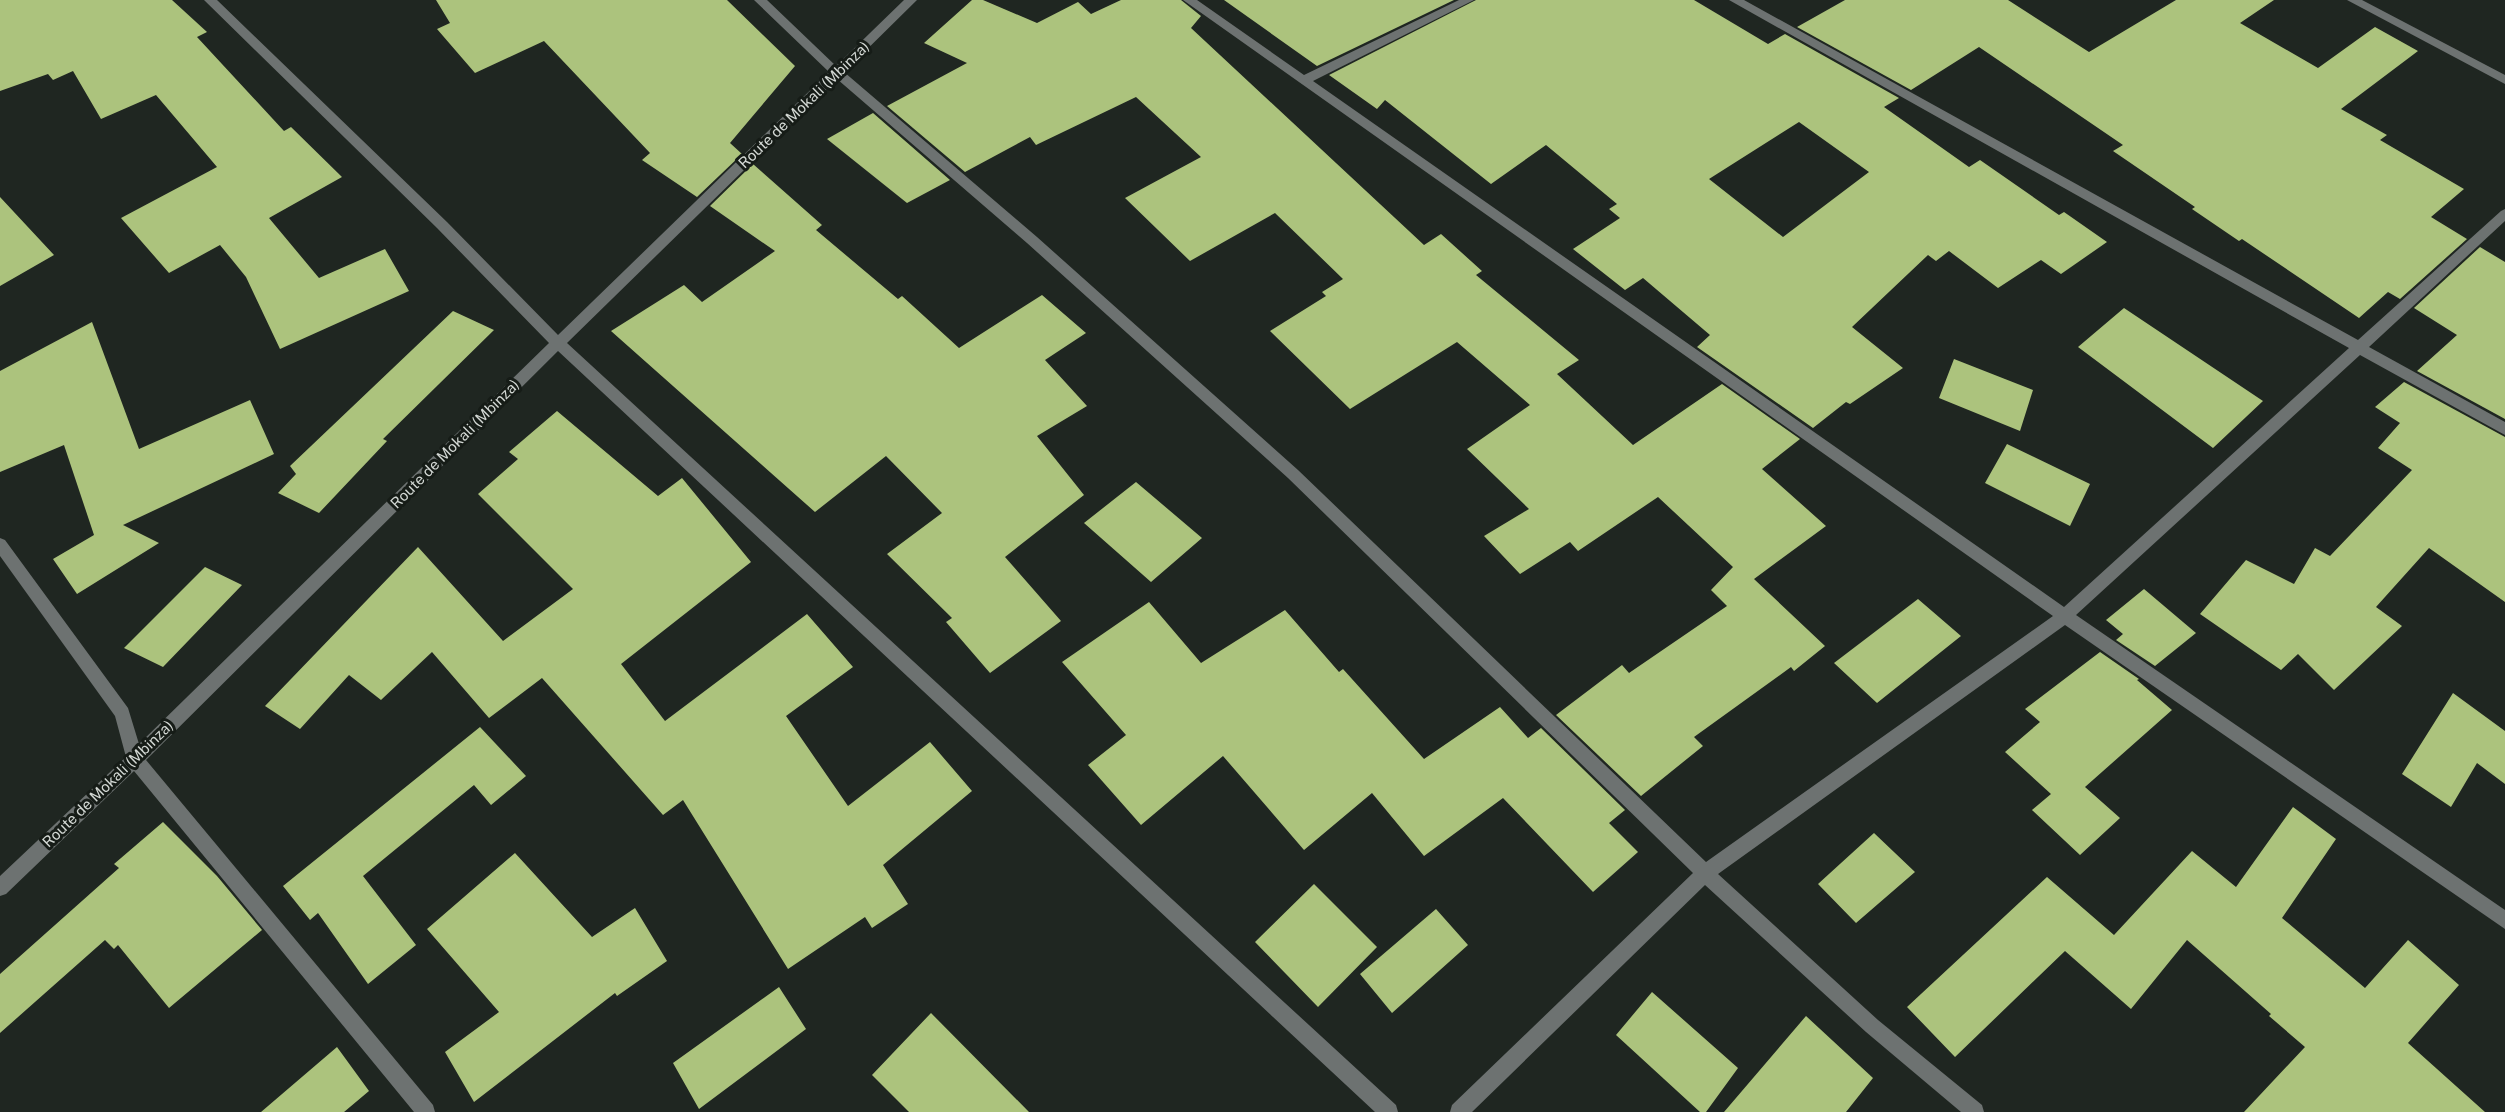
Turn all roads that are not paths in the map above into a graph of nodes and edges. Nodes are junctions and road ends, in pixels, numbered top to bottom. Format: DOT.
graph roads {
  1 [pos="210,0"];
  2 [pos="760,0"];
  3 [pos="911,0"];
  4 [pos="1189,0"];
  5 [pos="1468,0"];
  6 [pos="1735,0"];
  7 [pos="2353,0"];
  8 [pos="837,73"];
  9 [pos="1305,80"];
  10 [pos="2505,80"];
  11 [pos="2505,214"];
  12 [pos="558,343"];
  13 [pos="2359,349"];
  14 [pos="2505,429"];
  15 [pos="0,544"];
  16 [pos="2065,616"];
  17 [pos="135,759"];
  18 [pos="1705,873"];
  19 [pos="0,888"];
  20 [pos="2505,920"];
  21 [pos="426,1112"];
  22 [pos="1389,1112"];
  23 [pos="1459,1112"];
  24 [pos="1975,1112"];
  1 -- 12 [label="street"];
  2 -- 8 [label="street"];
  3 -- 8 [label="street, Route de Mokali (Mbinza)"];
  4 -- 9 [label="street"];
  5 -- 9 [label="street"];
  6 -- 13 [label="street"];
  7 -- 10 [label="street"];
  8 -- 12 [label="street, Route de Mokali (Mbinza)"];
  8 -- 18 [label="street"];
  9 -- 16 [label="street"];
  11 -- 13 [label="street"];
  12 -- 17 [label="street, Route de Mokali (Mbinza)"];
  12 -- 22 [label="street"];
  13 -- 14 [label="street"];
  13 -- 16 [label="street"];
  15 -- 17 [label="street"];
  16 -- 18 [label="street"];
  16 -- 20 [label="street"];
  17 -- 19 [label="street, Route de Mokali (Mbinza)"];
  17 -- 21 [label="street"];
  18 -- 23 [label="street"];
  18 -- 24 [label="street"];
}
